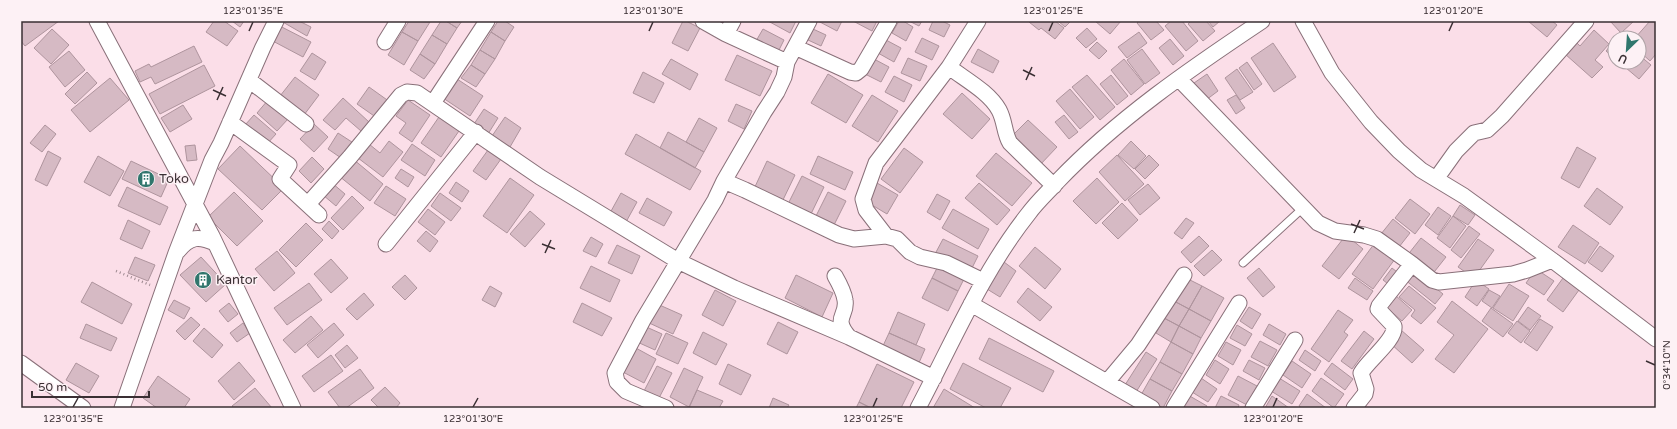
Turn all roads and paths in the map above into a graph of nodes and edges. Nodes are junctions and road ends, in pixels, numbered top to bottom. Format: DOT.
graph roads {
  1 [pos="97,21"];
  2 [pos="276,21"];
  3 [pos="398,21"];
  4 [pos="487,21"];
  5 [pos="703,21"];
  6 [pos="809,21"];
  7 [pos="889,21"];
  8 [pos="978,21"];
  9 [pos="1262,21"];
  10 [pos="1303,21"];
  11 [pos="1586,21"];
  12 [pos="729,27"];
  13 [pos="385,42"];
  14 [pos="795,47"];
  15 [pos="787,62"];
  16 [pos="949,67"];
  17 [pos="1179,79"];
  18 [pos="249,80"];
  19 [pos="433,103"];
  20 [pos="230,122"];
  21 [pos="306,124"];
  22 [pos="476,132"];
  23 [pos="1436,179"];
  24 [pos="724,181"];
  25 [pos="1054,186"];
  26 [pos="195,203"];
  27 [pos="308,204"];
  28 [pos="1304,208"];
  29 [pos="319,215"];
  30 [pos="886,236"];
  31 [pos="215,243"];
  32 [pos="386,244"];
  33 [pos="176,253"];
  34 [pos="1552,260"];
  35 [pos="678,261"];
  36 [pos="1243,263"];
  37 [pos="1412,264"];
  38 [pos="116,272"];
  39 [pos="1184,275"];
  40 [pos="835,276"];
  41 [pos="983,281"];
  42 [pos="163,291"];
  43 [pos="1239,303"];
  44 [pos="972,304"];
  45 [pos="849,336"];
  46 [pos="1656,339"];
  47 [pos="1295,340"];
  48 [pos="21,363"];
  49 [pos="934,378"];
  50 [pos="1107,382"];
  51 [pos="284,401"];
  52 [pos="83,408"];
  53 [pos="122,408"];
  54 [pos="293,408"];
  55 [pos="666,408"];
  56 [pos="918,408"];
  57 [pos="1152,408"];
  58 [pos="1174,408"];
  59 [pos="1253,408"];
  60 [pos="1354,408"];
  1 -- 26 [label="street"];
  2 -- 18 [label="street"];
  3 -- 13 [label="street"];
  4 -- 19 [label="street"];
  5 -- 12 [label="street"];
  6 -- 14 [label="street"];
  7 -- 14 [label="street"];
  8 -- 16 [label="street"];
  9 -- 17 [label="street"];
  10 -- 23 [label="street"];
  11 -- 23 [label="street"];
  12 -- 15 [label="street"];
  14 -- 15 [label="street"];
  15 -- 24 [label="street"];
  16 -- 25 [label="street"];
  16 -- 30 [label="street"];
  17 -- 25 [label="street"];
  17 -- 28 [label="street"];
  18 -- 20 [label="street"];
  18 -- 21 [label="street"];
  19 -- 22 [label="street"];
  19 -- 27 [label="street"];
  20 -- 26 [label="street"];
  20 -- 27 [label="street"];
  22 -- 32 [label="street"];
  22 -- 35 [label="street"];
  23 -- 34 [label="street"];
  24 -- 30 [label="street"];
  24 -- 35 [label="street"];
  25 -- 41 [label="street"];
  26 -- 31 [label="street"];
  26 -- 33 [label="street"];
  27 -- 29 [label="street"];
  28 -- 36 [label="lane"];
  28 -- 37 [label="street"];
  30 -- 41 [label="street"];
  31 -- 33 [label="street"];
  31 -- 51 [label="street"];
  33 -- 42 [label="street"];
  34 -- 37 [label="street"];
  34 -- 46 [label="street"];
  35 -- 45 [label="street"];
  35 -- 55 [label="street"];
  37 -- 60 [label="street"];
  38 -- 42 [label="path"];
  39 -- 50 [label="street"];
  40 -- 45 [label="street"];
  41 -- 44 [label="street"];
  42 -- 53 [label="street"];
  43 -- 58 [label="street"];
  44 -- 49 [label="street"];
  44 -- 50 [label="street"];
  45 -- 49 [label="street"];
  47 -- 59 [label="street"];
  48 -- 52 [label="street"];
  49 -- 56 [label="street"];
  50 -- 57 [label="street"];
  51 -- 54 [label="street"];
}
